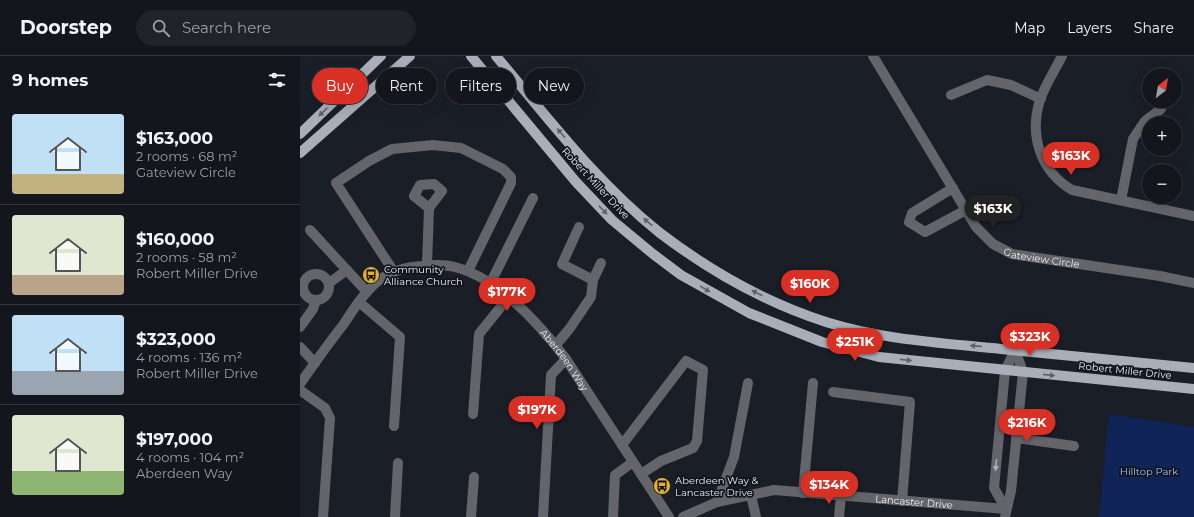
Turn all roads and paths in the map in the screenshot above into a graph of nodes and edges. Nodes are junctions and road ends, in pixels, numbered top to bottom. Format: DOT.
graph roads {
  1 [pos="381,56"];
  2 [pos="410,56"];
  3 [pos="471,56"];
  4 [pos="496,56"];
  5 [pos="873,56"];
  6 [pos="1062,56"];
  7 [pos="951,95"];
  8 [pos="1040,99"];
  9 [pos="1161,109"];
  10 [pos="300,134"];
  11 [pos="300,153"];
  12 [pos="953,188"];
  13 [pos="533,198"];
  14 [pos="1121,200"];
  15 [pos="429,208"];
  16 [pos="966,210"];
  17 [pos="1194,216"];
  18 [pos="579,227"];
  19 [pos="310,230"];
  20 [pos="601,263"];
  21 [pos="427,265"];
  22 [pos="347,270"];
  23 [pos="468,271"];
  24 [pos="394,272"];
  25 [pos="593,280"];
  26 [pos="329,283"];
  27 [pos="1194,283"];
  28 [pos="490,284"];
  29 [pos="368,292"];
  30 [pos="508,298"];
  31 [pos="316,300"];
  32 [pos="359,302"];
  33 [pos="300,327"];
  34 [pos="556,345"];
  35 [pos="300,347"];
  36 [pos="1015,350"];
  37 [pos="566,359"];
  38 [pos="315,363"];
  39 [pos="1194,368"];
  40 [pos="1005,371"];
  41 [pos="1023,372"];
  42 [pos="748,383"];
  43 [pos="813,383"];
  44 [pos="300,384"];
  45 [pos="1194,389"];
  46 [pos="300,390"];
  47 [pos="833,392"];
  48 [pos="473,414"];
  49 [pos="394,426"];
  50 [pos="1016,438"];
  51 [pos="622,445"];
  52 [pos="1074,446"];
  53 [pos="633,462"];
  54 [pos="398,463"];
  55 [pos="641,474"];
  56 [pos="474,477"];
  57 [pos="803,493"];
  58 [pos="751,495"];
  59 [pos="841,496"];
  60 [pos="902,501"];
  61 [pos="718,502"];
  62 [pos="1006,513"];
  63 [pos="323,517"];
  64 [pos="394,517"];
  65 [pos="471,517"];
  66 [pos="543,517"];
  67 [pos="613,517"];
  68 [pos="669,517"];
  69 [pos="683,517"];
  70 [pos="756,517"];
  71 [pos="839,517"];
  1 -- 10 [label="main road, one-way"];
  2 -- 11 [label="main road"];
  3 -- 40 [label="main road, Robert Miller Drive, one-way"];
  36 -- 4 [label="main road, Robert Miller Drive, one-way"];
  5 -- 12 [label="street, Gateview Circle"];
  6 -- 8 [label="street"];
  7 -- 8 [label="street"];
  8 -- 14 [label="street"];
  9 -- 14 [label="street"];
  12 -- 16 [label="street, Gateview Circle"];
  12 -- 16 [label="street"];
  13 -- 28 [label="street"];
  14 -- 17 [label="street"];
  15 -- 21 [label="street"];
  16 -- 27 [label="street, Gateview Circle"];
  18 -- 25 [label="street"];
  19 -- 22 [label="street"];
  20 -- 25 [label="street"];
  21 -- 23 [label="street, Aberdeen Way"];
  21 -- 24 [label="street, Aberdeen Way"];
  22 -- 26 [label="street"];
  22 -- 29 [label="street"];
  23 -- 24 [label="street"];
  23 -- 28 [label="street, Aberdeen Way"];
  24 -- 29 [label="street, Aberdeen Way"];
  25 -- 34 [label="street"];
  26 -- 31 [label="street"];
  26 -- 31 [label="street"];
  28 -- 30 [label="street, Aberdeen Way"];
  29 -- 32 [label="street, Aberdeen Way"];
  30 -- 34 [label="street, Aberdeen Way"];
  30 -- 48 [label="street"];
  31 -- 33 [label="street"];
  32 -- 38 [label="street, Aberdeen Way"];
  32 -- 49 [label="street"];
  34 -- 37 [label="street, Aberdeen Way"];
  35 -- 38 [label="street"];
  36 -- 39 [label="main road, Robert Miller Drive"];
  36 -- 40 [label="street"];
  36 -- 41 [label="street"];
  37 -- 51 [label="street, Aberdeen Way"];
  37 -- 66 [label="street"];
  38 -- 44 [label="street, Aberdeen Way"];
  40 -- 41 [label="main road, Robert Miller Drive"];
  40 -- 62 [label="street, one-way"];
  41 -- 45 [label="main road, Robert Miller Drive, one-way"];
  41 -- 50 [label="street"];
  42 -- 61 [label="street"];
  43 -- 57 [label="street"];
  46 -- 63 [label="street"];
  47 -- 60 [label="street"];
  50 -- 52 [label="street"];
  50 -- 62 [label="street"];
  51 -- 53 [label="street, Aberdeen Way"];
  51 -- 55 [label="street"];
  53 -- 55 [label="street, Aberdeen Way"];
  53 -- 67 [label="street"];
  54 -- 64 [label="street"];
  55 -- 68 [label="street, Aberdeen Way"];
  56 -- 65 [label="street"];
  57 -- 58 [label="street, Lancaster Drive"];
  57 -- 59 [label="street, Lancaster Drive"];
  58 -- 61 [label="street, Lancaster Drive"];
  58 -- 70 [label="street"];
  59 -- 60 [label="street, Lancaster Drive"];
  59 -- 71 [label="street"];
  60 -- 62 [label="street, Lancaster Drive"];
  61 -- 69 [label="street, Lancaster Drive"];
}
